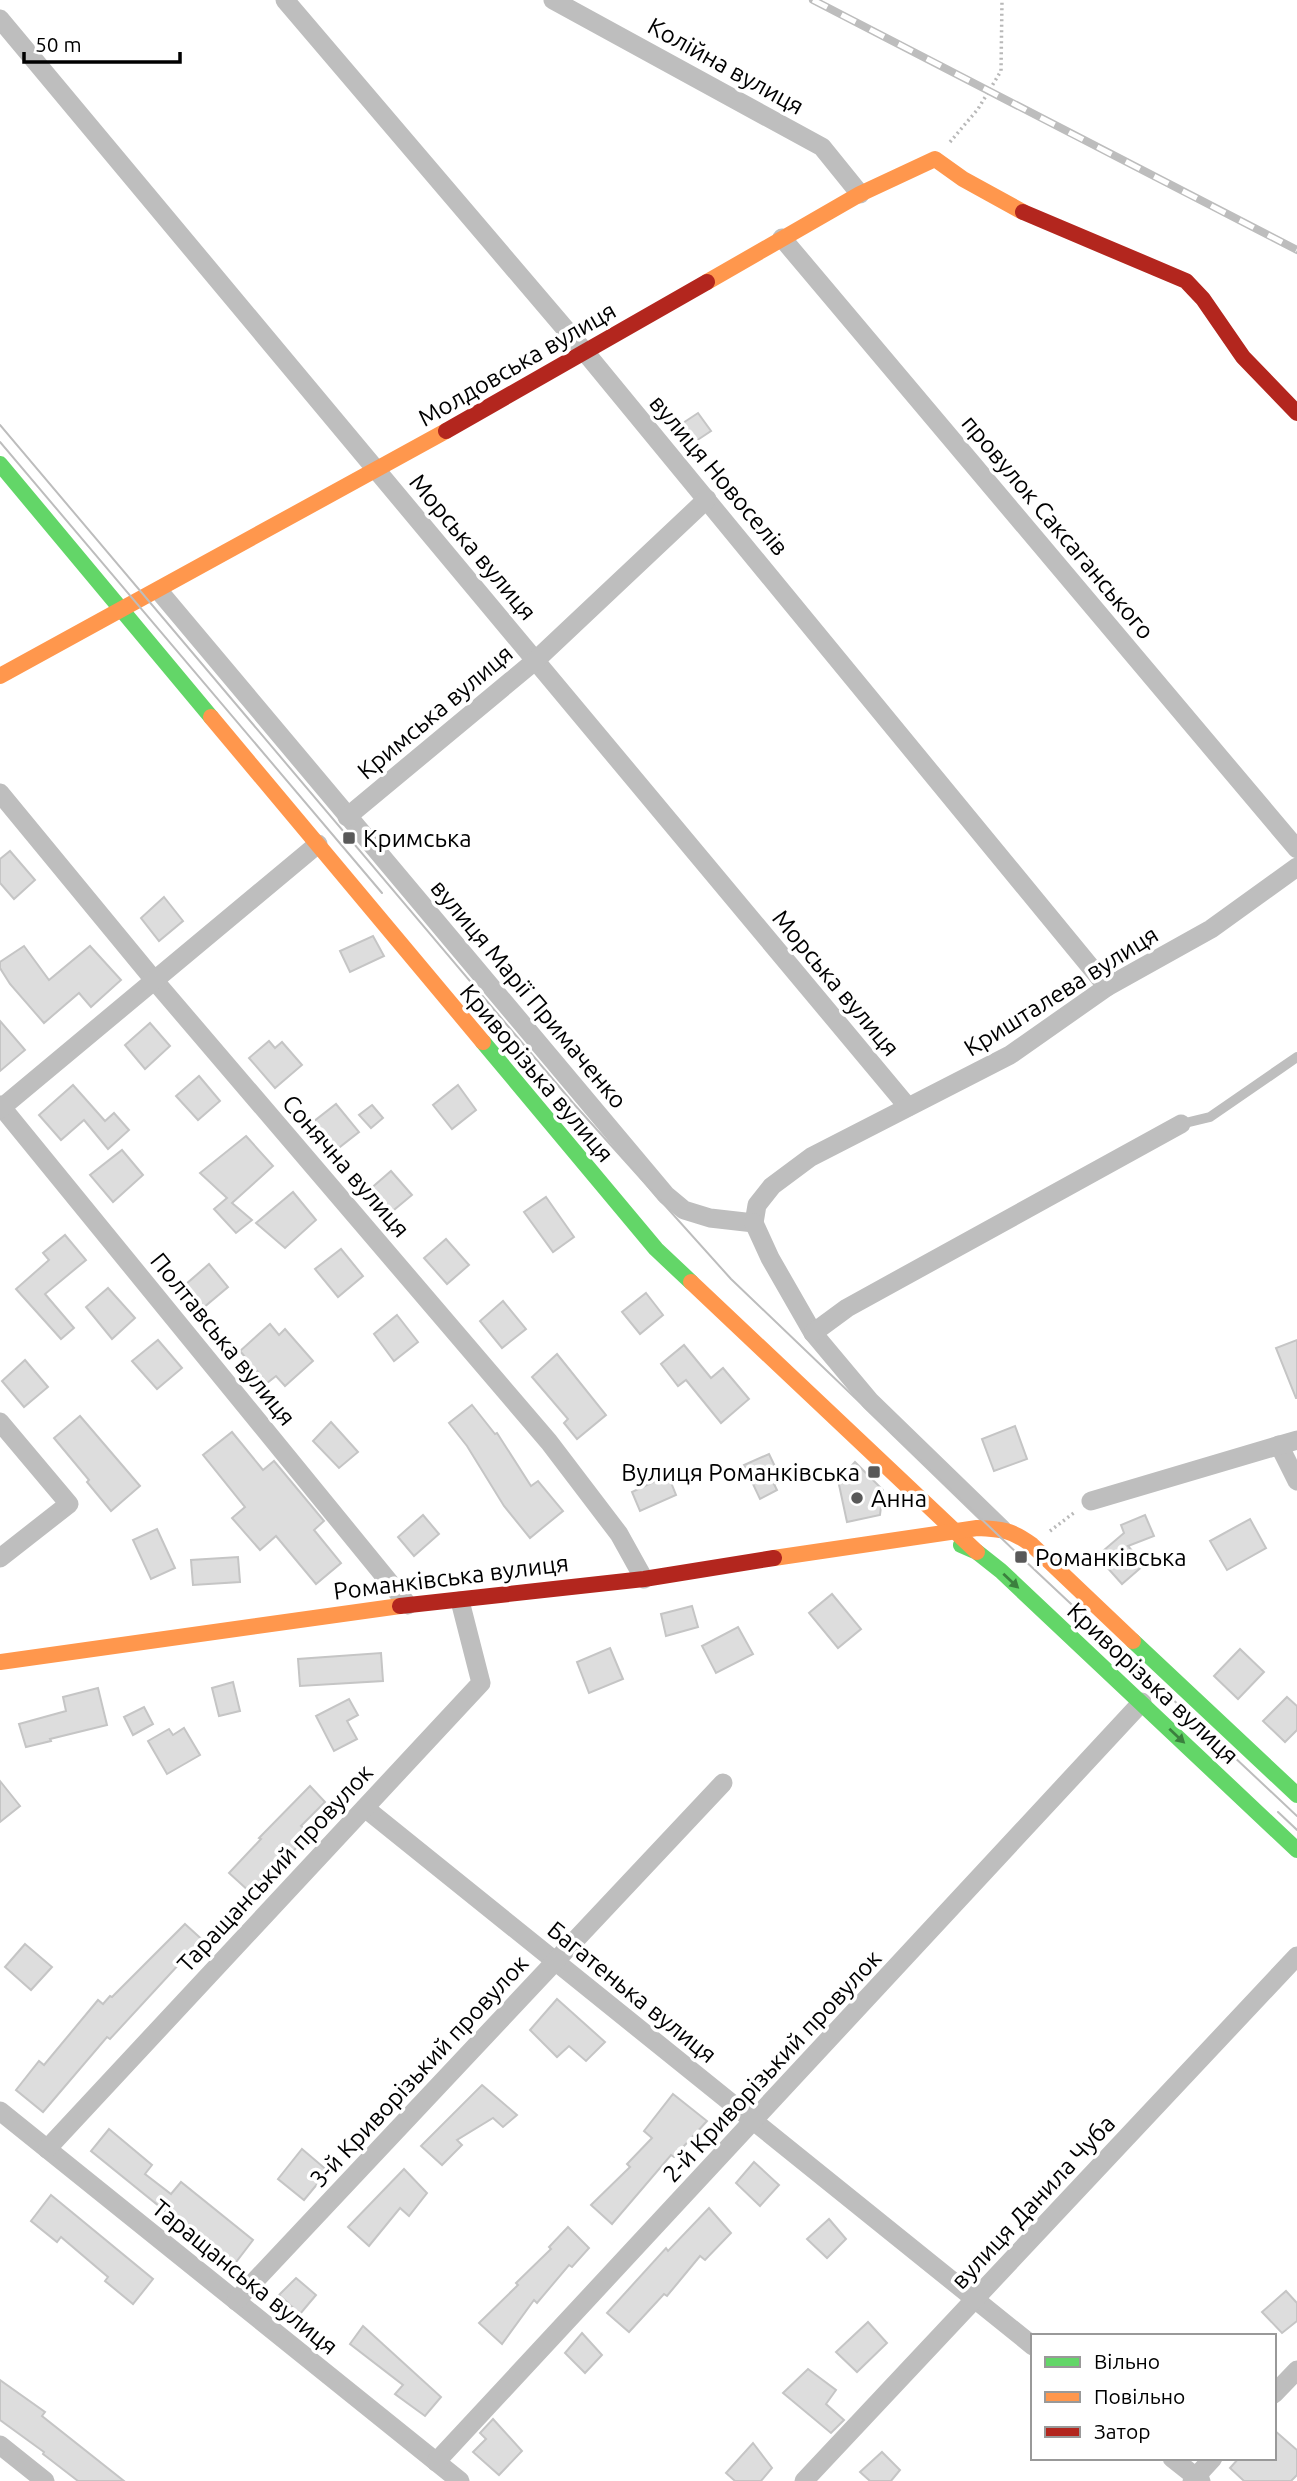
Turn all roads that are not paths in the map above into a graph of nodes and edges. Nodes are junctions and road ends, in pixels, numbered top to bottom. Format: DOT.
graph roads {
  1 [pos="285,0"];
  2 [pos="553,0"];
  3 [pos="0,19"];
  4 [pos="860,194"];
  5 [pos="782,238"];
  6 [pos="585,352"];
  7 [pos="1297,413"];
  8 [pos="0,464"];
  9 [pos="378,471"];
  10 [pos="708,499"];
  11 [pos="159,591"];
  12 [pos="123,610"];
  13 [pos="536,660"];
  14 [pos="0,676"];
  15 [pos="0,793"];
  16 [pos="347,817"];
  17 [pos="318,844"];
  18 [pos="1297,849"];
  19 [pos="1297,867"];
  20 [pos="155,980"];
  21 [pos="1107,987"];
  22 [pos="1297,1056"];
  23 [pos="1,1107"];
  24 [pos="908,1107"];
  25 [pos="1181,1124"];
  26 [pos="754,1223"];
  27 [pos="813,1332"];
  28 [pos="0,1422"];
  29 [pos="1288,1443"];
  30 [pos="1297,1481"];
  31 [pos="1091,1501"];
  32 [pos="1002,1529"];
  33 [pos="953,1531"];
  34 [pos="907,1537"];
  35 [pos="976,1552"];
  36 [pos="0,1558"];
  37 [pos="643,1579"];
  38 [pos="460,1601"];
  39 [pos="408,1605"];
  40 [pos="0,1662"];
  41 [pos="1142,1702"];
  42 [pos="723,1783"];
  43 [pos="1297,1796"];
  44 [pos="365,1808"];
  45 [pos="1297,1850"];
  46 [pos="1297,1956"];
  47 [pos="555,1962"];
  48 [pos="0,2111"];
  49 [pos="754,2122"];
  50 [pos="47,2149"];
  51 [pos="975,2300"];
  52 [pos="236,2301"];
  53 [pos="1031,2344"];
  54 [pos="1297,2370"];
  55 [pos="1276,2392"];
  56 [pos="0,2445"];
  57 [pos="1174,2460"];
  58 [pos="1211,2460"];
  59 [pos="436,2462"];
  60 [pos="1196,2480"];
  61 [pos="45,2481"];
  62 [pos="460,2481"];
  63 [pos="804,2481"];
  1 -- 6 [label="street, вулиця Новоселів"];
  2 -- 4 [label="street, Колійна вулиця"];
  3 -- 9 [label="street, Морська вулиця"];
  4 -- 5 [label="street, Молдовська вулиця"];
  4 -- 7 [label="street, Молдовська вулиця"];
  5 -- 6 [label="street, Молдовська вулиця"];
  5 -- 18 [label="street, провулок Саксаганського"];
  6 -- 9 [label="street, Молдовська вулиця"];
  6 -- 10 [label="street, вулиця Новоселів"];
  8 -- 12 [label="street"];
  9 -- 11 [label="street, Молдовська вулиця"];
  9 -- 13 [label="street, Морська вулиця"];
  10 -- 13 [label="street, Кримська вулиця"];
  10 -- 21 [label="street, вулиця Новоселів"];
  11 -- 12 [label="street, Молдовська вулиця"];
  11 -- 16 [label="street, вулиця Марії Примаченко"];
  12 -- 14 [label="street, Молдовська вулиця"];
  12 -- 17 [label="street, Криворізька вулиця"];
  13 -- 16 [label="street, Кримська вулиця"];
  13 -- 24 [label="street, Морська вулиця"];
  15 -- 20 [label="street, Сонячна вулиця"];
  16 -- 26 [label="street, вулиця Марії Примаченко"];
  17 -- 20 [label="street"];
  17 -- 33 [label="street, Криворізька вулиця"];
  19 -- 21 [label="street, Кришталева вулиця"];
  20 -- 23 [label="street"];
  20 -- 37 [label="street, Сонячна вулиця"];
  21 -- 24 [label="street, Кришталева вулиця"];
  22 -- 25 [label="lane"];
  23 -- 39 [label="street, Полтавська вулиця"];
  24 -- 26 [label="street, Кришталева вулиця"];
  25 -- 27 [label="street"];
  26 -- 27 [label="street"];
  27 -- 32 [label="street"];
  28 -- 36 [label="street"];
  29 -- 30 [label="street"];
  29 -- 31 [label="street"];
  32 -- 33 [label="street, Криворізька вулиця"];
  32 -- 43 [label="street, Криворізька вулиця"];
  33 -- 34 [label="street, Криворізька вулиця"];
  33 -- 35 [label="street, Криворізька вулиця"];
  34 -- 35 [label="street, Криворізька вулиця"];
  34 -- 37 [label="street, Романківська вулиця"];
  35 -- 41 [label="street, Криворізька вулиця, one-way"];
  37 -- 38 [label="street, Романківська вулиця"];
  38 -- 39 [label="street, Романківська вулиця"];
  38 -- 44 [label="street, Таращанський провулок"];
  39 -- 40 [label="street, Романківська вулиця"];
  41 -- 45 [label="street, Криворізька вулиця, one-way"];
  41 -- 49 [label="street, 2-й Криворізький провулок"];
  42 -- 47 [label="street, 3-й Криворізький провулок"];
  44 -- 47 [label="street, Багатенька вулиця"];
  44 -- 50 [label="street, Таращанський провулок"];
  46 -- 51 [label="street, вулиця Данила Чуба"];
  47 -- 49 [label="street, Багатенька вулиця"];
  47 -- 52 [label="street, 3-й Криворізький провулок"];
  48 -- 50 [label="street, Таращанська вулиця"];
  49 -- 51 [label="street, Багатенька вулиця"];
  49 -- 59 [label="street, 2-й Криворізький провулок"];
  50 -- 52 [label="street, Таращанська вулиця"];
  51 -- 53 [label="street, Багатенька вулиця"];
  51 -- 63 [label="street, вулиця Данила Чуба"];
  52 -- 59 [label="street, Таращанська вулиця"];
  54 -- 55 [label="street"];
  56 -- 61 [label="street"];
  57 -- 60 [label="street"];
  58 -- 60 [label="street"];
  59 -- 62 [label="street, Таращанська вулиця"];
}
